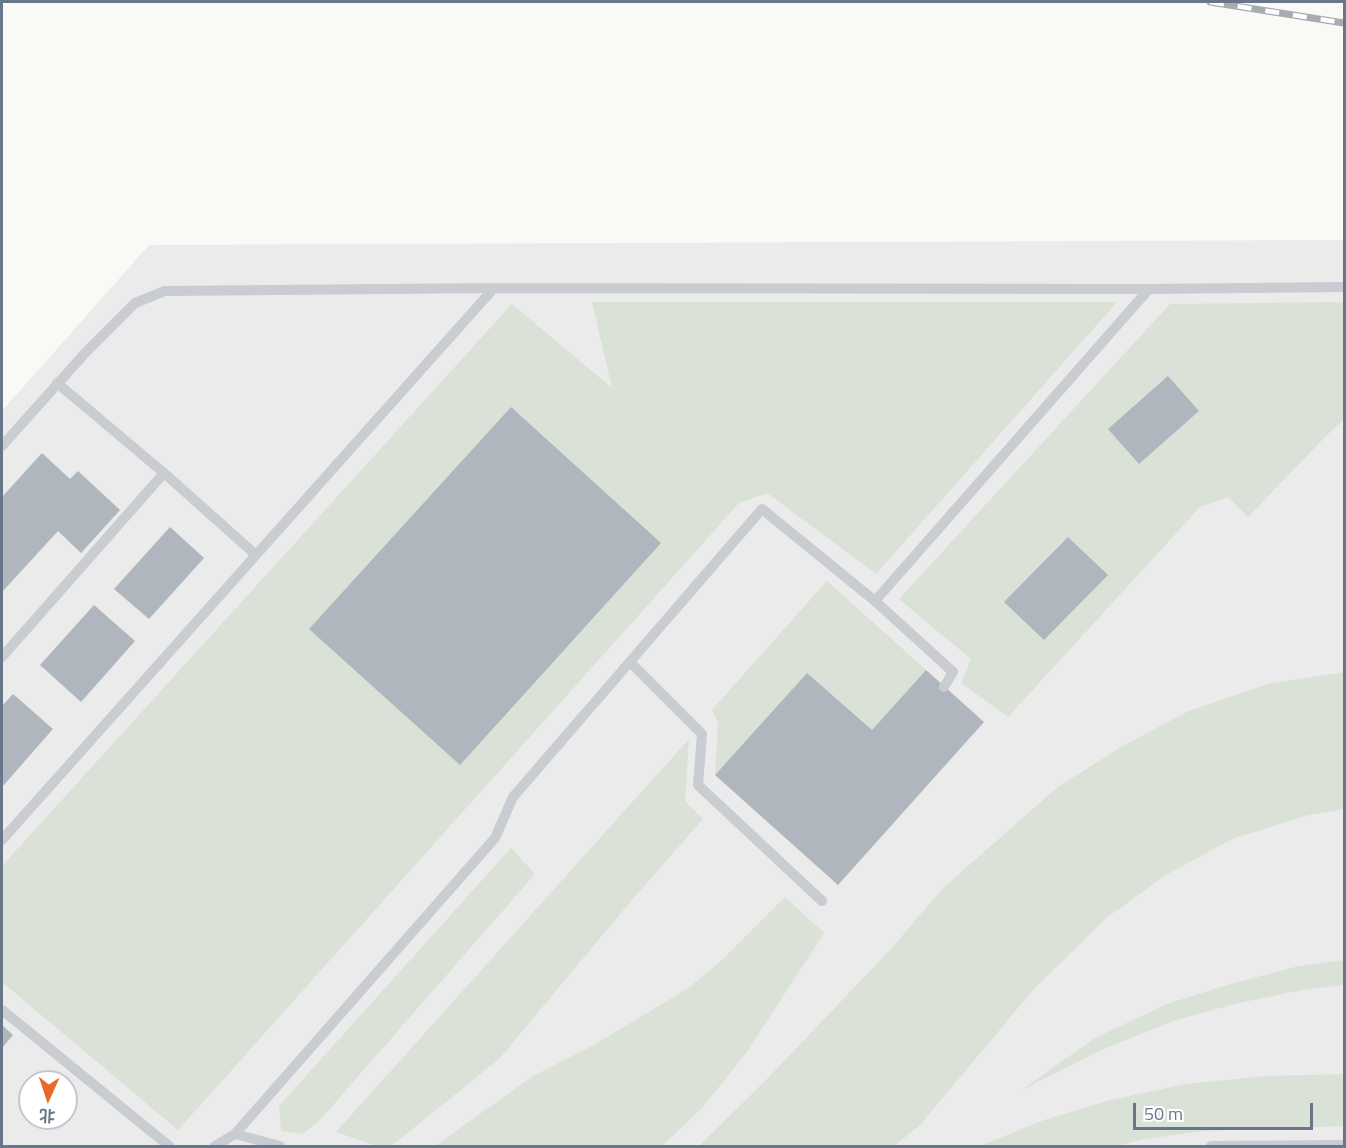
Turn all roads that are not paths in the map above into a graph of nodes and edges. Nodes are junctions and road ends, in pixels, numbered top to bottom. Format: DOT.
graph roads {
  1 [pos="1344,287"];
  2 [pos="494,288"];
  3 [pos="1149,289"];
  4 [pos="57,383"];
  5 [pos="2,446"];
  6 [pos="164,473"];
  7 [pos="256,555"];
  8 [pos="875,601"];
  9 [pos="2,657"];
  10 [pos="631,663"];
  11 [pos="944,687"];
  12 [pos="2,840"];
  13 [pos="822,901"];
  14 [pos="2,1010"];
  15 [pos="235,1134"];
  16 [pos="1344,1145"];
  17 [pos="169,1146"];
  18 [pos="215,1146"];
  19 [pos="280,1146"];
  20 [pos="1211,1146"];
  1 -- 3 [label="lane"];
  2 -- 3 [label="lane"];
  2 -- 4 [label="lane"];
  2 -- 7 [label="lane"];
  3 -- 8 [label="lane"];
  4 -- 5 [label="lane"];
  4 -- 6 [label="lane"];
  6 -- 7 [label="lane"];
  6 -- 9 [label="lane"];
  7 -- 12 [label="lane"];
  8 -- 10 [label="lane"];
  8 -- 11 [label="lane"];
  10 -- 13 [label="lane"];
  10 -- 15 [label="lane"];
  14 -- 17 [label="lane"];
  15 -- 18 [label="lane"];
  15 -- 19 [label="lane"];
  16 -- 20 [label="lane"];
}
